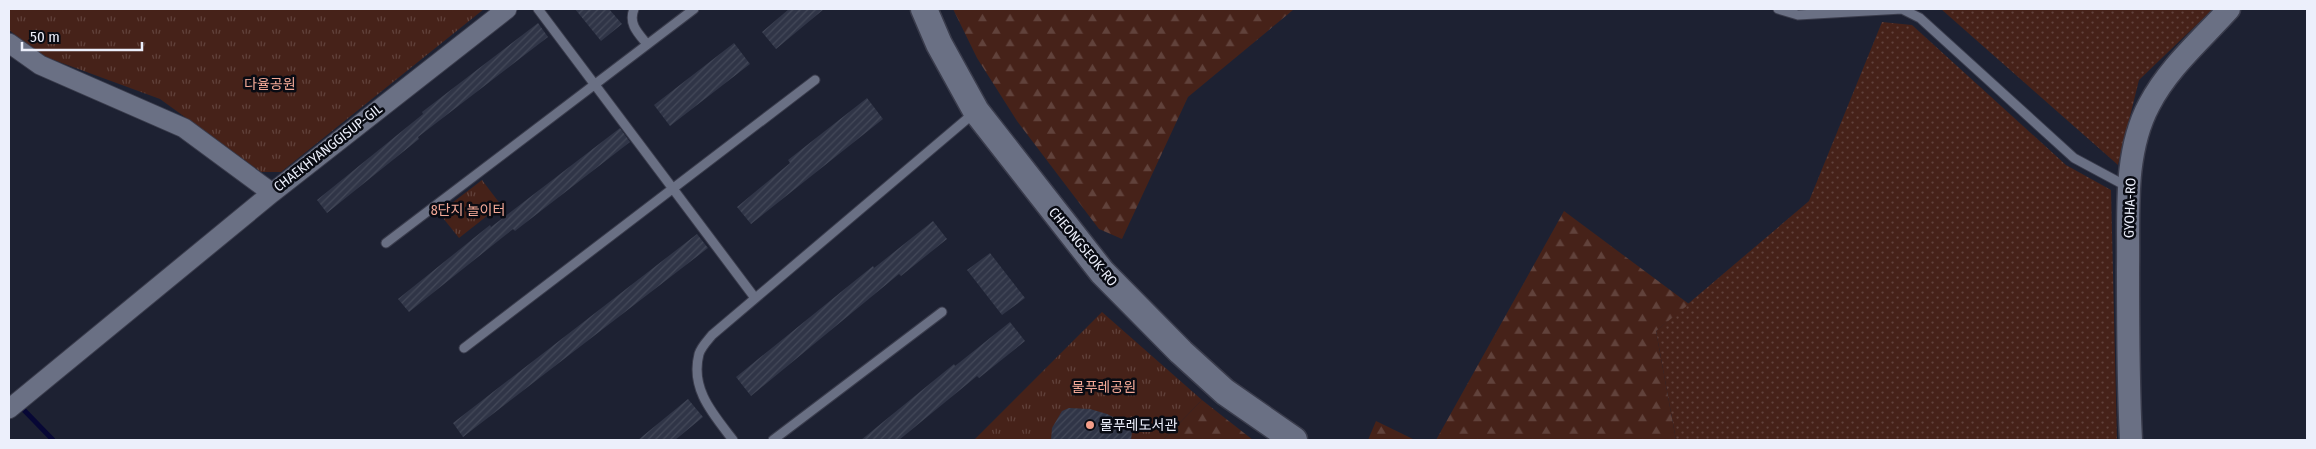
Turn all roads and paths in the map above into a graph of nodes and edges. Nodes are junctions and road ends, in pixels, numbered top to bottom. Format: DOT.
graph roads {
  1 [pos="507,9"];
  2 [pos="538,9"];
  3 [pos="634,9"];
  4 [pos="694,9"];
  5 [pos="924,9"];
  6 [pos="1778,9"];
  7 [pos="2229,9"];
  8 [pos="9,43"];
  9 [pos="647,44"];
  10 [pos="814,80"];
  11 [pos="595,84"];
  12 [pos="976,111"];
  13 [pos="673,188"];
  14 [pos="2130,188"];
  15 [pos="272,193"];
  16 [pos="386,243"];
  17 [pos="756,298"];
  18 [pos="942,312"];
  19 [pos="464,348"];
  20 [pos="9,409"];
  21 [pos="733,440"];
  22 [pos="774,440"];
  23 [pos="1294,440"];
  24 [pos="2131,440"];
  1 -- 15 [label="street, CHAEKHYANGGISUP-GIL"];
  2 -- 11 [label="lane"];
  3 -- 9 [label="lane"];
  4 -- 9 [label="lane"];
  5 -- 12 [label="main road, CHEONGSEOK-RO"];
  6 -- 14 [label="lane"];
  7 -- 14 [label="street, GYOHA-RO"];
  8 -- 15 [label="street, CHAEKHYANGGISUP-GIL"];
  9 -- 11 [label="lane"];
  10 -- 13 [label="lane"];
  11 -- 13 [label="lane"];
  11 -- 16 [label="lane"];
  12 -- 17 [label="lane"];
  12 -- 23 [label="main road, CHEONGSEOK-RO"];
  13 -- 17 [label="lane"];
  13 -- 19 [label="lane"];
  14 -- 24 [label="street, GYOHA-RO"];
  15 -- 20 [label="street"];
  17 -- 21 [label="lane"];
  18 -- 22 [label="lane"];
}
